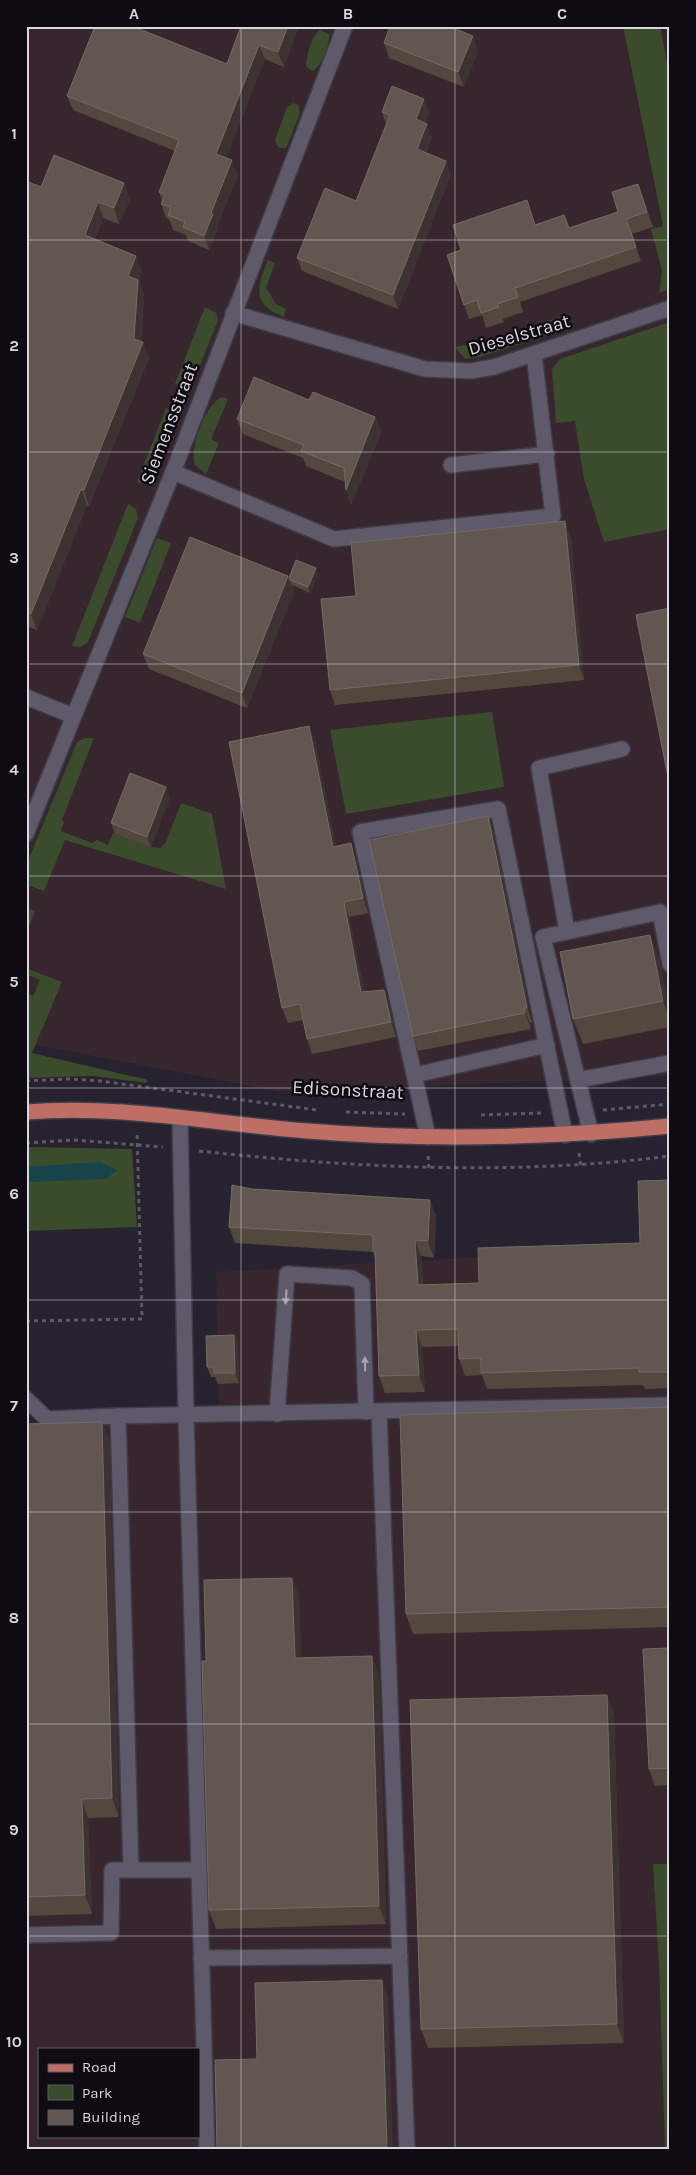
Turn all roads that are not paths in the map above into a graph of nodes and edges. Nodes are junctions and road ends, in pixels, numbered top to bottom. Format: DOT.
graph roads {
  1 [pos="345,26"];
  2 [pos="670,308"];
  3 [pos="233,313"];
  4 [pos="534,354"];
  5 [pos="547,454"];
  6 [pos="451,465"];
  7 [pos="173,472"];
  8 [pos="26,697"];
  9 [pos="73,716"];
  10 [pos="622,749"];
  11 [pos="26,834"];
  12 [pos="567,932"];
  13 [pos="670,964"];
  14 [pos="547,1045"];
  15 [pos="670,1063"];
  16 [pos="415,1075"];
  17 [pos="578,1080"];
  18 [pos="26,1112"];
  19 [pos="180,1118"];
  20 [pos="670,1126"];
  21 [pos="592,1134"];
  22 [pos="566,1135"];
  23 [pos="428,1137"];
  24 [pos="26,1399"];
  25 [pos="670,1405"];
  26 [pos="372,1412"];
  27 [pos="277,1414"];
  28 [pos="118,1416"];
  29 [pos="186,1416"];
  30 [pos="131,1870"];
  31 [pos="199,1870"];
  32 [pos="26,1935"];
  33 [pos="400,1956"];
  34 [pos="201,1958"];
  35 [pos="207,2149"];
  36 [pos="407,2149"];
  1 -- 3 [label="street, Siemensstraat"];
  2 -- 4 [label="street, Dieselstraat"];
  3 -- 4 [label="street, Dieselstraat"];
  3 -- 7 [label="street, Siemensstraat"];
  4 -- 5 [label="street"];
  5 -- 6 [label="street"];
  5 -- 7 [label="street"];
  7 -- 9 [label="street, Siemensstraat"];
  8 -- 9 [label="street"];
  9 -- 11 [label="street, Siemensstraat"];
  10 -- 12 [label="street"];
  12 -- 13 [label="street"];
  12 -- 17 [label="street"];
  14 -- 16 [label="street"];
  14 -- 16 [label="street"];
  14 -- 22 [label="street"];
  15 -- 17 [label="street"];
  16 -- 23 [label="street"];
  17 -- 21 [label="street"];
  18 -- 19 [label="main road"];
  19 -- 23 [label="main road"];
  19 -- 29 [label="street"];
  20 -- 21 [label="main road"];
  21 -- 22 [label="main road"];
  22 -- 23 [label="main road"];
  24 -- 28 [label="street"];
  25 -- 26 [label="street"];
  26 -- 27 [label="street"];
  26 -- 27 [label="street, one-way"];
  26 -- 33 [label="street"];
  27 -- 29 [label="street"];
  28 -- 29 [label="street"];
  28 -- 30 [label="street"];
  29 -- 31 [label="street"];
  30 -- 31 [label="street"];
  30 -- 32 [label="street"];
  31 -- 34 [label="street"];
  33 -- 34 [label="street"];
  33 -- 36 [label="street"];
  34 -- 35 [label="street"];
}
